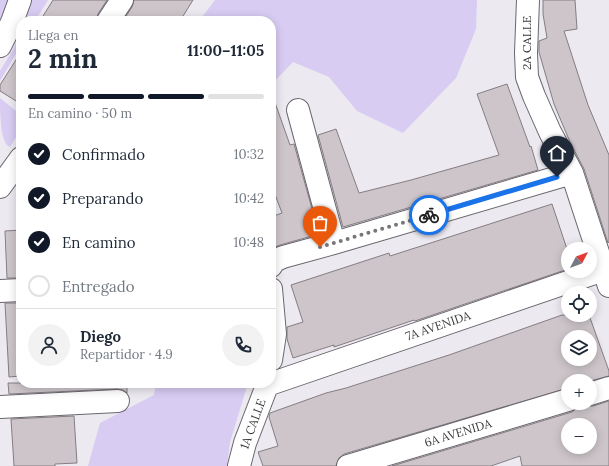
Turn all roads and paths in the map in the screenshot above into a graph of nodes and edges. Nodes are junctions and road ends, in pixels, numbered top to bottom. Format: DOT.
graph roads {
  1 [pos="20,0"];
  2 [pos="122,0"];
  3 [pos="528,0"];
  4 [pos="111,16"];
  5 [pos="0,46"];
  6 [pos="298,110"];
  7 [pos="16,165"];
  8 [pos="572,173"];
  9 [pos="0,187"];
  10 [pos="334,243"];
  11 [pos="276,261"];
  12 [pos="607,275"];
  13 [pos="16,290"];
  14 [pos="0,291"];
  15 [pos="276,381"];
  16 [pos="265,388"];
  17 [pos="609,388"];
  18 [pos="597,392"];
  19 [pos="118,401"];
  20 [pos="561,402"];
  21 [pos="0,407"];
  22 [pos="239,466"];
  23 [pos="348,466"];
  1 -- 5 [label="street"];
  2 -- 4 [label="street"];
  3 -- 8 [label="street, 2A CALLE"];
  6 -- 10 [label="street"];
  7 -- 9 [label="street"];
  8 -- 10 [label="street"];
  8 -- 12 [label="street, 2A CALLE"];
  10 -- 11 [label="street"];
  12 -- 15 [label="street, 7A AVENIDA"];
  13 -- 14 [label="street"];
  16 -- 22 [label="street, 1A CALLE"];
  17 -- 18 [label="street"];
  19 -- 21 [label="street"];
  20 -- 23 [label="street, 6A AVENIDA"];
}
